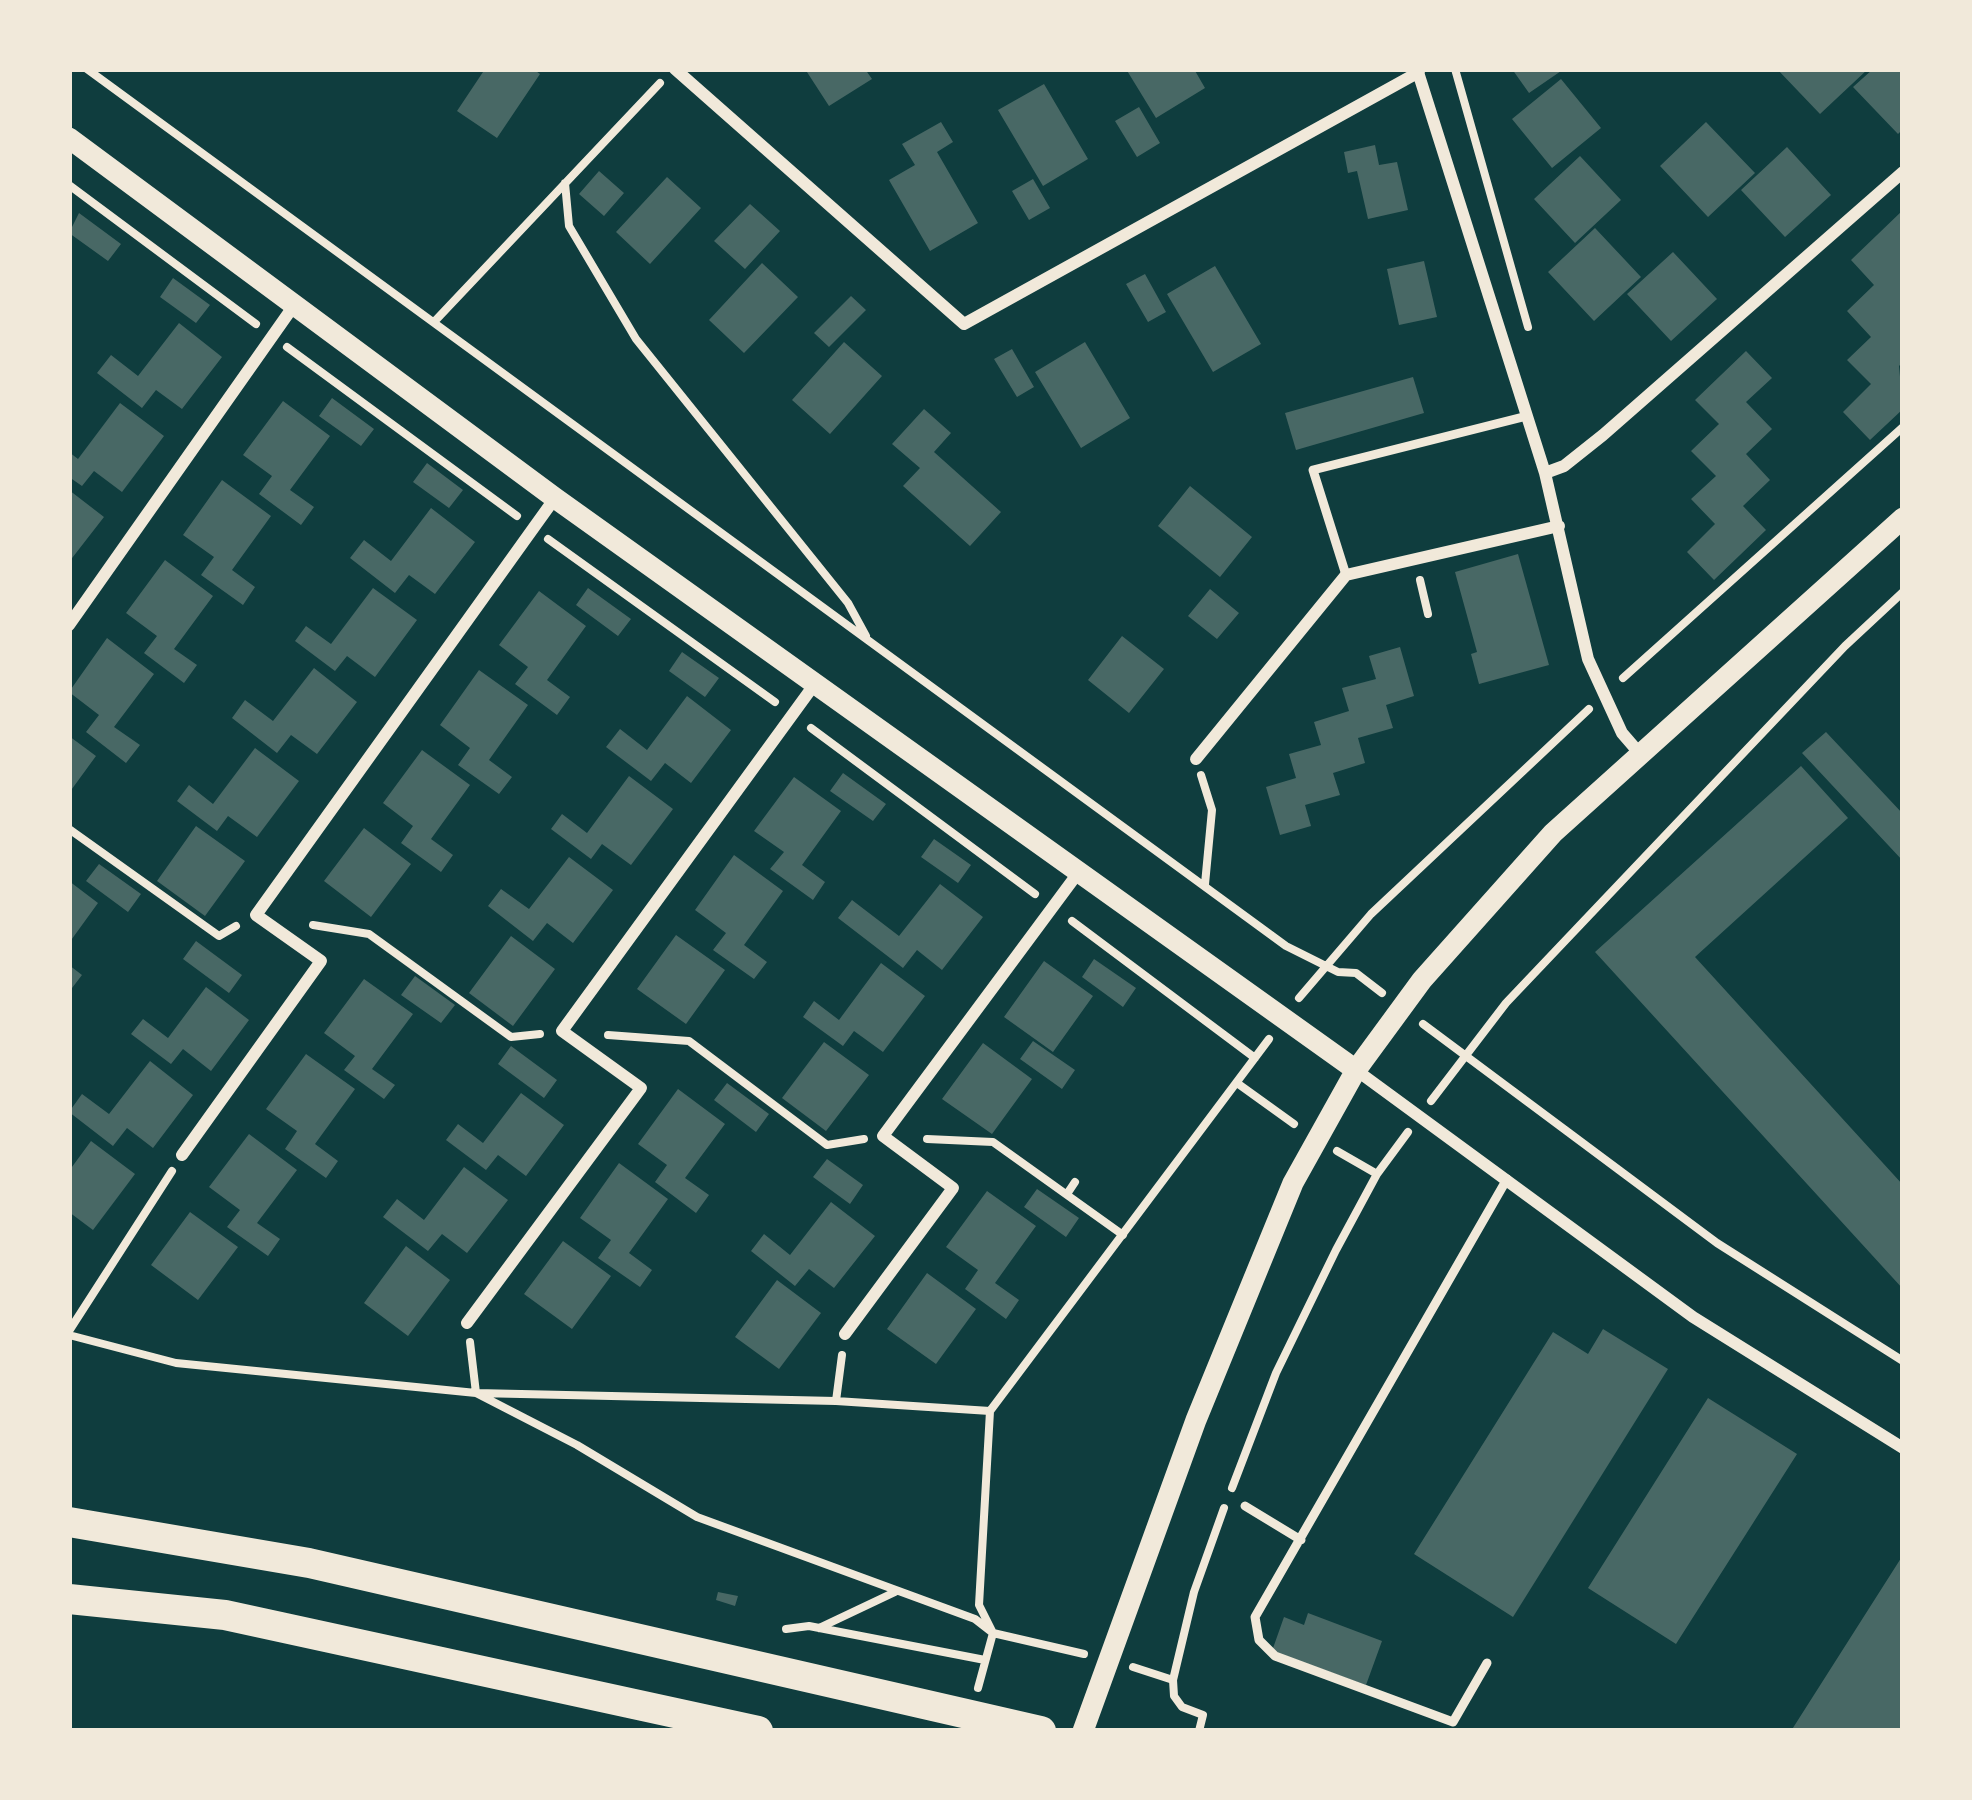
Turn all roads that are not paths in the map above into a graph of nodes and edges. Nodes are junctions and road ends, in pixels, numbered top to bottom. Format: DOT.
graph roads {
  1 [pos="674,69"];
  2 [pos="1418,71"];
  3 [pos="69,137"];
  4 [pos="1903,172"];
  5 [pos="295,304"];
  6 [pos="1527,416"];
  7 [pos="1545,473"];
  8 [pos="555,498"];
  9 [pos="1903,518"];
  10 [pos="1559,526"];
  11 [pos="1346,575"];
  12 [pos="69,626"];
  13 [pos="814,685"];
  14 [pos="1641,755"];
  15 [pos="1196,759"];
  16 [pos="1078,873"];
  17 [pos="1356,1070"];
  18 [pos="182,1155"];
  19 [pos="1507,1179"];
  20 [pos="467,1323"];
  21 [pos="845,1334"];
  22 [pos="1903,1448"];
  23 [pos="1245,1506"];
  24 [pos="69,1522"];
  25 [pos="1300,1540"];
  26 [pos="69,1599"];
  27 [pos="1487,1663"];
  28 [pos="758,1731"];
  29 [pos="1041,1731"];
  30 [pos="1083,1731"];
  1 -- 2 [label="street"];
  2 -- 6 [label="street"];
  3 -- 5 [label="street"];
  4 -- 7 [label="street"];
  5 -- 8 [label="street"];
  5 -- 12 [label="street"];
  6 -- 7 [label="street"];
  6 -- 11 [label="lane"];
  7 -- 10 [label="street"];
  8 -- 13 [label="street"];
  8 -- 18 [label="street"];
  9 -- 14 [label="street"];
  10 -- 11 [label="street"];
  10 -- 14 [label="street"];
  11 -- 15 [label="street"];
  13 -- 16 [label="street"];
  13 -- 20 [label="street"];
  14 -- 17 [label="street"];
  16 -- 17 [label="street"];
  16 -- 21 [label="street"];
  17 -- 19 [label="street"];
  17 -- 30 [label="street"];
  19 -- 22 [label="street"];
  19 -- 25 [label="lane"];
  23 -- 25 [label="lane"];
  24 -- 29 [label="highway"];
  25 -- 27 [label="lane"];
  26 -- 28 [label="highway"];
}
